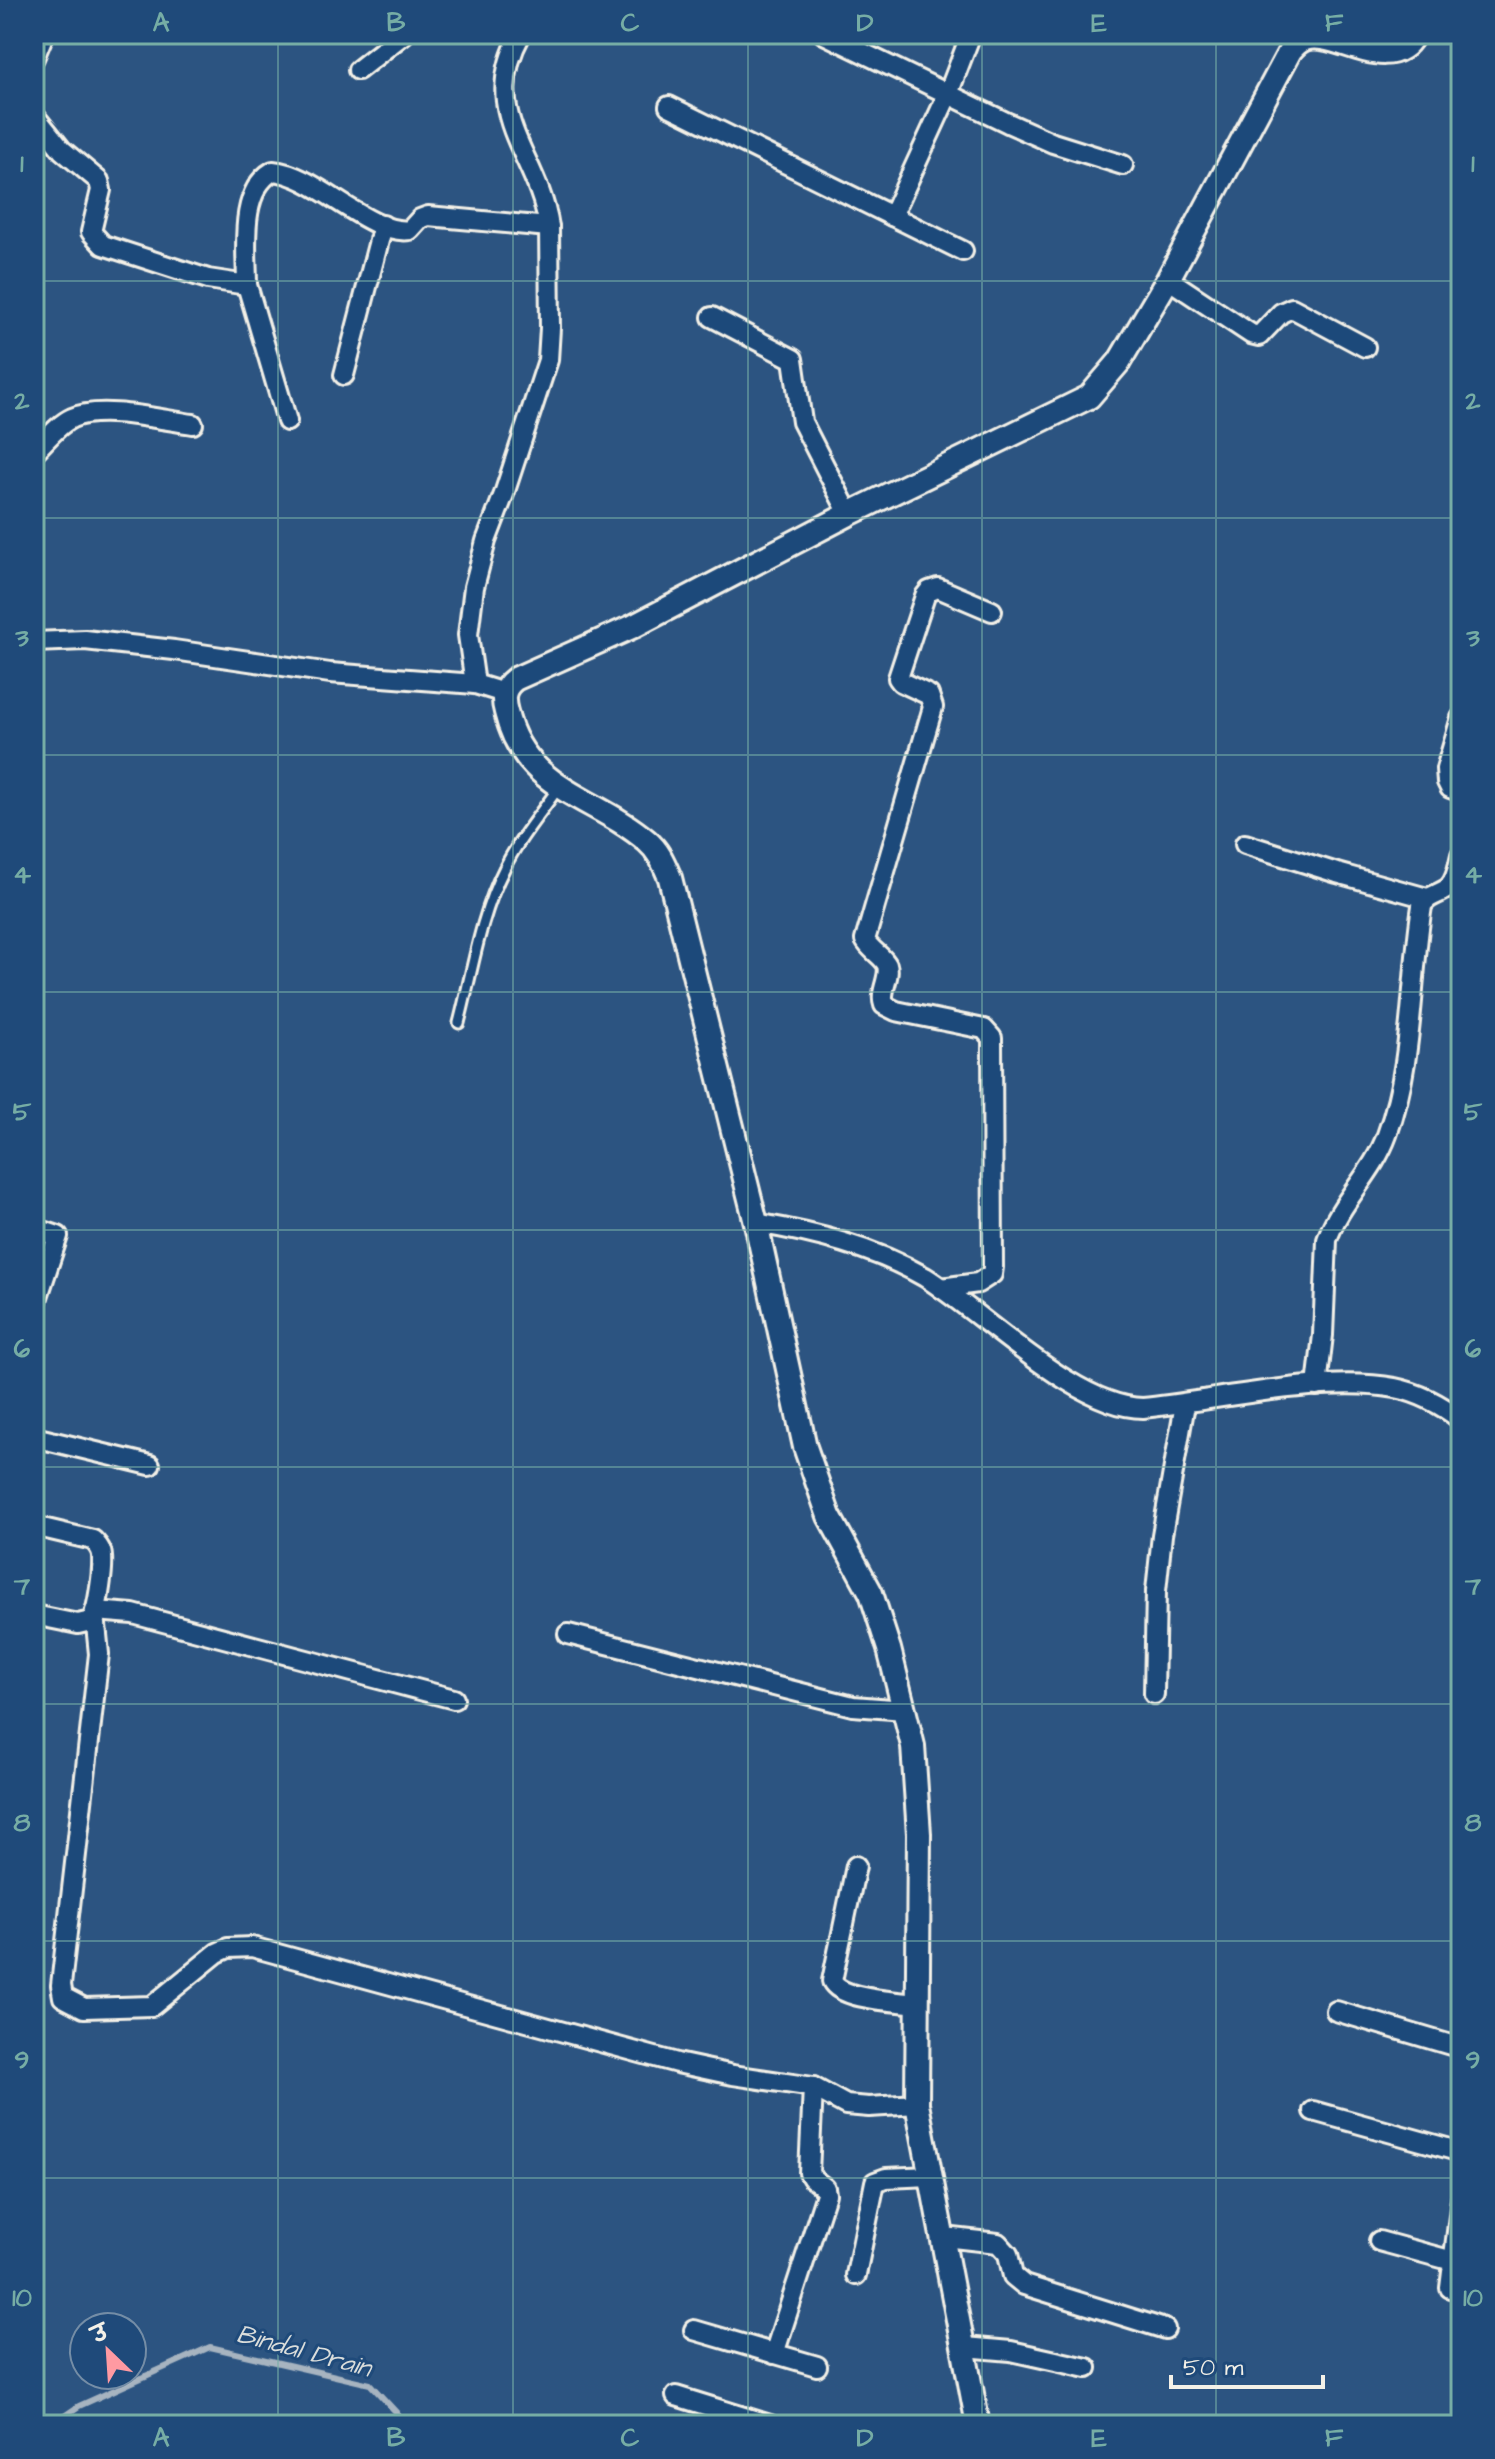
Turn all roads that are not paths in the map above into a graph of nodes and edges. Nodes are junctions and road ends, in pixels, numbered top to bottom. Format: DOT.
graph roads {
  1 [pos="44,34"];
  2 [pos="404,34"];
  3 [pos="521,34"];
  4 [pos="824,34"];
  5 [pos="971,34"];
  6 [pos="1414,34"];
  7 [pos="34,58"];
  8 [pos="358,70"];
  9 [pos="948,94"];
  10 [pos="669,106"];
  11 [pos="34,115"];
  12 [pos="1123,165"];
  13 [pos="892,216"];
  14 [pos="383,225"];
  15 [pos="549,227"];
  16 [pos="963,251"];
  17 [pos="1168,279"];
  18 [pos="247,285"];
  19 [pos="712,317"];
  20 [pos="1365,347"];
  21 [pos="344,375"];
  22 [pos="287,421"];
  23 [pos="193,424"];
  24 [pos="34,452"];
  25 [pos="849,514"];
  26 [pos="992,611"];
  27 [pos="34,642"];
  28 [pos="475,684"];
  29 [pos="504,693"];
  30 [pos="1461,718"];
  31 [pos="559,787"];
  32 [pos="1461,792"];
  33 [pos="1245,844"];
  34 [pos="1461,855"];
  35 [pos="1427,898"];
  36 [pos="459,1023"];
  37 [pos="756,1223"];
  38 [pos="34,1228"];
  39 [pos="941,1288"];
  40 [pos="34,1309"];
  41 [pos="1317,1386"];
  42 [pos="1185,1404"];
  43 [pos="1461,1420"];
  44 [pos="34,1437"];
  45 [pos="150,1465"];
  46 [pos="34,1526"];
  47 [pos="95,1613"];
  48 [pos="34,1615"];
  49 [pos="568,1634"];
  50 [pos="1154,1694"];
  51 [pos="454,1699"];
  52 [pos="905,1710"];
  53 [pos="856,1866"];
  54 [pos="917,2004"];
  55 [pos="1336,2011"];
  56 [pos="1461,2048"];
  57 [pos="813,2087"];
  58 [pos="917,2104"];
  59 [pos="1313,2111"];
  60 [pos="1461,2152"];
  61 [pos="931,2176"];
  62 [pos="1461,2200"];
  63 [pos="944,2237"];
  64 [pos="1379,2241"];
  65 [pos="1453,2261"];
  66 [pos="856,2275"];
  67 [pos="1450,2288"];
  68 [pos="1165,2329"];
  69 [pos="694,2330"];
  70 [pos="965,2347"];
  71 [pos="774,2354"];
  72 [pos="817,2366"];
  73 [pos="1087,2368"];
  74 [pos="676,2396"];
  75 [pos="770,2425"];
  76 [pos="978,2425"];
  1 -- 7 [label="street"];
  2 -- 8 [label="street"];
  3 -- 15 [label="street"];
  4 -- 9 [label="street"];
  5 -- 9 [label="street"];
  6 -- 17 [label="street"];
  9 -- 12 [label="street"];
  9 -- 13 [label="street"];
  10 -- 13 [label="street"];
  11 -- 18 [label="street"];
  13 -- 16 [label="street"];
  14 -- 15 [label="street"];
  14 -- 18 [label="street"];
  14 -- 21 [label="street"];
  15 -- 28 [label="street"];
  17 -- 20 [label="street"];
  17 -- 25 [label="street"];
  18 -- 22 [label="street"];
  19 -- 25 [label="street"];
  23 -- 24 [label="street"];
  25 -- 29 [label="street"];
  26 -- 39 [label="street"];
  27 -- 28 [label="street"];
  28 -- 29 [label="street"];
  29 -- 31 [label="street"];
  30 -- 32 [label="street"];
  31 -- 36 [label="lane"];
  31 -- 37 [label="street"];
  33 -- 35 [label="street"];
  34 -- 35 [label="street"];
  35 -- 41 [label="street"];
  37 -- 39 [label="street"];
  37 -- 52 [label="street"];
  38 -- 40 [label="street"];
  39 -- 42 [label="street"];
  41 -- 42 [label="street"];
  41 -- 43 [label="street"];
  42 -- 50 [label="street"];
  44 -- 45 [label="street"];
  46 -- 47 [label="street"];
  47 -- 48 [label="street"];
  47 -- 51 [label="street"];
  47 -- 57 [label="street"];
  49 -- 52 [label="street"];
  52 -- 54 [label="street"];
  53 -- 54 [label="street"];
  54 -- 58 [label="street"];
  55 -- 56 [label="street"];
  57 -- 58 [label="street"];
  57 -- 71 [label="street"];
  58 -- 61 [label="street"];
  59 -- 60 [label="street"];
  61 -- 63 [label="street"];
  61 -- 66 [label="street"];
  62 -- 65 [label="street"];
  63 -- 68 [label="street"];
  63 -- 70 [label="street"];
  64 -- 65 [label="street"];
  65 -- 67 [label="street"];
  69 -- 71 [label="street"];
  70 -- 73 [label="street"];
  70 -- 76 [label="street"];
  71 -- 72 [label="street"];
  74 -- 75 [label="street"];
}
